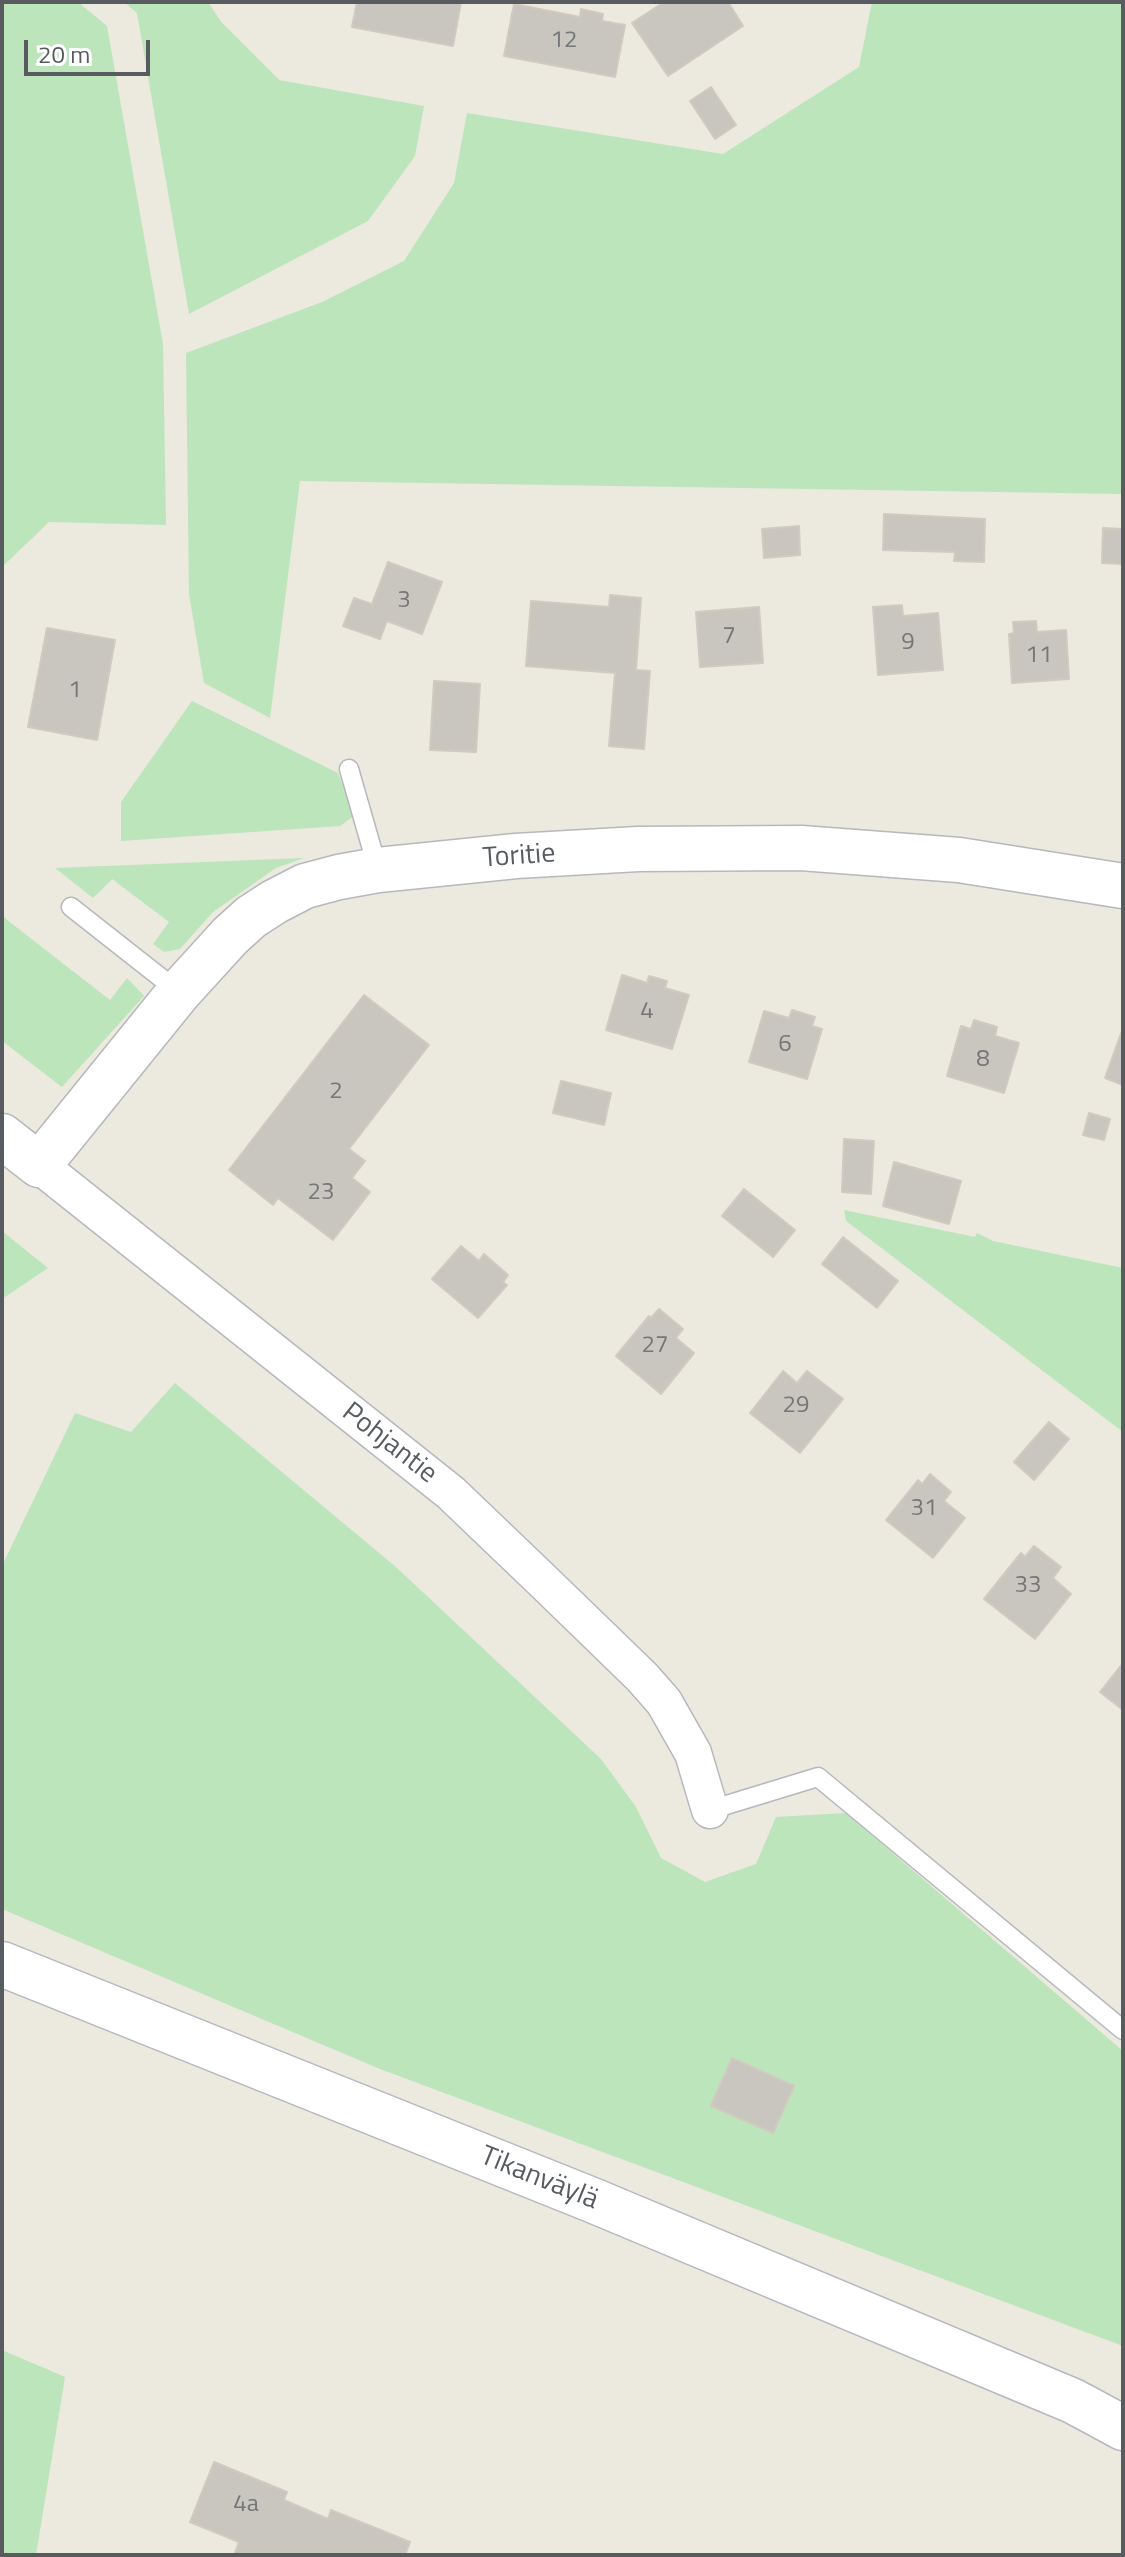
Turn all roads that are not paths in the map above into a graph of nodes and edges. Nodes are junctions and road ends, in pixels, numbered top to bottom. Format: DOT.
graph roads {
  1 [pos="349,769"];
  2 [pos="378,870"];
  3 [pos="1123,886"];
  4 [pos="71,907"];
  5 [pos="179,992"];
  6 [pos="2,1136"];
  7 [pos="39,1165"];
  8 [pos="710,1810"];
  9 [pos="2,1964"];
  10 [pos="1123,2030"];
  11 [pos="1073,2401"];
  12 [pos="1123,2413"];
  13 [pos="1123,2428"];
  1 -- 2 [label="lane"];
  2 -- 3 [label="street, Toritie"];
  2 -- 5 [label="street, Toritie"];
  4 -- 5 [label="lane"];
  5 -- 7 [label="street, Toritie"];
  6 -- 7 [label="street, Pohjantie"];
  7 -- 8 [label="street, Pohjantie"];
  8 -- 10 [label="lane"];
  9 -- 11 [label="street, Tikanväylä"];
  11 -- 12 [label="street, Tikanväylä"];
  11 -- 13 [label="street, Tikanväylä"];
}
